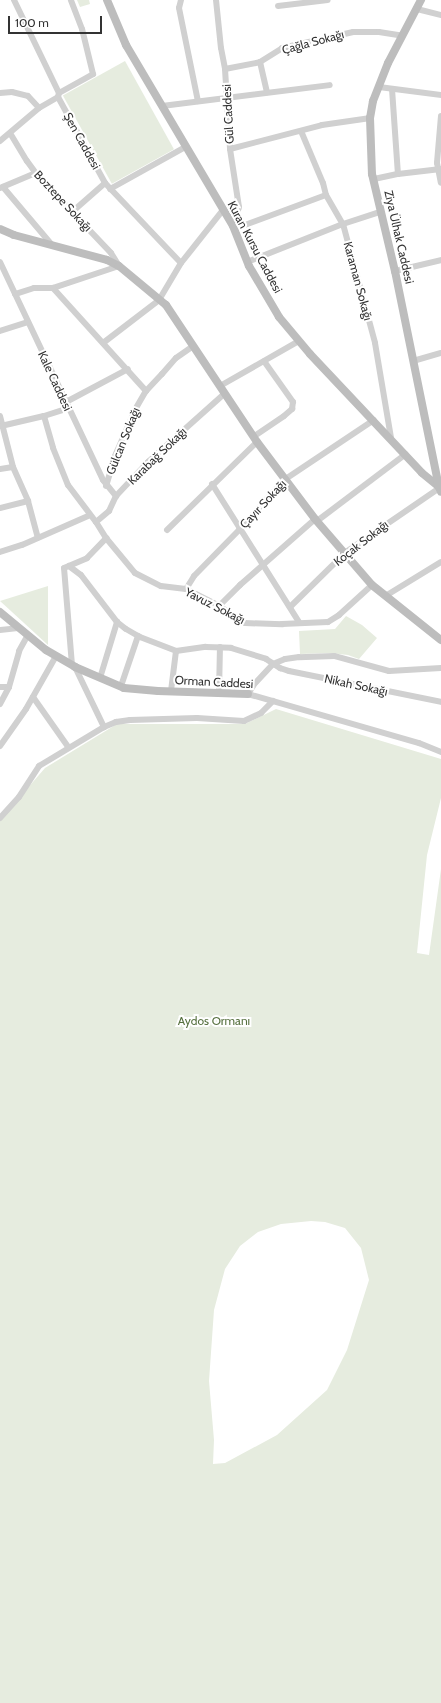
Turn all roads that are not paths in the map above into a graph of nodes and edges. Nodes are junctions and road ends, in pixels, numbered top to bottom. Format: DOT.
graph roads {
  1 [pos="14,0"];
  2 [pos="71,0"];
  3 [pos="108,0"];
  4 [pos="181,0"];
  5 [pos="216,0"];
  6 [pos="328,0"];
  7 [pos="420,0"];
  8 [pos="278,6"];
  9 [pos="417,10"];
  10 [pos="441,15"];
  11 [pos="403,36"];
  12 [pos="260,62"];
  13 [pos="225,69"];
  14 [pos="330,85"];
  15 [pos="379,87"];
  16 [pos="392,89"];
  17 [pos="266,92"];
  18 [pos="0,93"];
  19 [pos="59,95"];
  20 [pos="441,95"];
  21 [pos="227,96"];
  22 [pos="198,101"];
  23 [pos="162,106"];
  24 [pos="39,108"];
  25 [pos="441,116"];
  26 [pos="370,118"];
  27 [pos="301,131"];
  28 [pos="10,134"];
  29 [pos="0,141"];
  30 [pos="185,147"];
  31 [pos="230,149"];
  32 [pos="439,169"];
  33 [pos="35,172"];
  34 [pos="398,174"];
  35 [pos="374,179"];
  36 [pos="105,183"];
  37 [pos="441,183"];
  38 [pos="2,188"];
  39 [pos="110,189"];
  40 [pos="326,195"];
  41 [pos="223,210"];
  42 [pos="72,212"];
  43 [pos="380,212"];
  44 [pos="343,224"];
  45 [pos="233,228"];
  46 [pos="0,229"];
  47 [pos="52,245"];
  48 [pos="441,260"];
  49 [pos="0,262"];
  50 [pos="247,262"];
  51 [pos="181,263"];
  52 [pos="119,266"];
  53 [pos="395,270"];
  54 [pos="53,288"];
  55 [pos="15,294"];
  56 [pos="159,300"];
  57 [pos="28,322"];
  58 [pos="0,331"];
  59 [pos="299,341"];
  60 [pos="103,343"];
  61 [pos="193,346"];
  62 [pos="441,353"];
  63 [pos="264,361"];
  64 [pos="413,361"];
  65 [pos="128,369"];
  66 [pos="220,386"];
  67 [pos="146,391"];
  68 [pos="224,394"];
  69 [pos="67,405"];
  70 [pos="0,416"];
  71 [pos="44,416"];
  72 [pos="374,420"];
  73 [pos="1,426"];
  74 [pos="391,438"];
  75 [pos="255,440"];
  76 [pos="406,454"];
  77 [pos="13,467"];
  78 [pos="0,468"];
  79 [pos="284,480"];
  80 [pos="212,484"];
  81 [pos="106,486"];
  82 [pos="440,489"];
  83 [pos="116,496"];
  84 [pos="28,501"];
  85 [pos="0,508"];
  86 [pos="90,515"];
  87 [pos="316,520"];
  88 [pos="96,522"];
  89 [pos="167,530"];
  90 [pos="239,530"];
  91 [pos="38,538"];
  92 [pos="106,538"];
  93 [pos="0,552"];
  94 [pos="346,552"];
  95 [pos="441,562"];
  96 [pos="262,566"];
  97 [pos="67,567"];
  98 [pos="372,585"];
  99 [pos="186,589"];
  100 [pos="387,596"];
  101 [pos="219,606"];
  102 [pos="290,607"];
  103 [pos="0,612"];
  104 [pos="117,622"];
  105 [pos="299,622"];
  106 [pos="18,628"];
  107 [pos="0,630"];
  108 [pos="28,635"];
  109 [pos="138,636"];
  110 [pos="441,640"];
  111 [pos="220,647"];
  112 [pos="176,651"];
  113 [pos="56,656"];
  114 [pos="273,664"];
  115 [pos="74,666"];
  116 [pos="441,668"];
  117 [pos="100,678"];
  118 [pos="121,686"];
  119 [pos="0,687"];
  120 [pos="9,687"];
  121 [pos="171,691"];
  122 [pos="219,693"];
  123 [pos="248,694"];
  124 [pos="34,697"];
  125 [pos="273,701"];
  126 [pos="441,702"];
  127 [pos="0,704"];
  128 [pos="104,727"];
  129 [pos="0,746"];
  130 [pos="69,748"];
  131 [pos="441,752"];
  132 [pos="0,818"];
  1 -- 19 [label="street, Şen Caddesi"];
  2 -- 19 [label="street"];
  3 -- 23 [label="street, Kuran Kursu Caddesi"];
  4 -- 22 [label="street"];
  5 -- 13 [label="street, Gül Caddesi"];
  6 -- 8 [label="street"];
  7 -- 9 [label="street, Ziya Ülhak Caddesi"];
  9 -- 10 [label="street"];
  9 -- 11 [label="street, Ziya Ülhak Caddesi"];
  11 -- 12 [label="street, Çağla Sokağı"];
  11 -- 15 [label="street, Ziya Ülhak Caddesi"];
  12 -- 13 [label="street, Çağla Sokağı"];
  12 -- 17 [label="street"];
  13 -- 21 [label="street, Gül Caddesi"];
  14 -- 17 [label="street"];
  15 -- 16 [label="street"];
  15 -- 26 [label="street, Ziya Ülhak Caddesi"];
  16 -- 20 [label="street"];
  16 -- 34 [label="street"];
  17 -- 21 [label="street"];
  18 -- 24 [label="street"];
  19 -- 24 [label="street"];
  19 -- 36 [label="street, Şen Caddesi"];
  21 -- 22 [label="street"];
  21 -- 31 [label="street, Gül Caddesi"];
  22 -- 23 [label="street"];
  23 -- 30 [label="street, Kuran Kursu Caddesi"];
  24 -- 28 [label="street"];
  25 -- 32 [label="street"];
  26 -- 27 [label="street"];
  26 -- 35 [label="street, Ziya Ülhak Caddesi"];
  27 -- 31 [label="street"];
  27 -- 40 [label="street, Karaman Sokağı"];
  28 -- 29 [label="street"];
  28 -- 33 [label="street, Boztepe Sokağı"];
  30 -- 39 [label="street"];
  30 -- 41 [label="street, Kuran Kursu Caddesi"];
  31 -- 45 [label="street, Gül Caddesi"];
  32 -- 34 [label="street"];
  32 -- 37 [label="street"];
  33 -- 38 [label="street"];
  33 -- 42 [label="street, Boztepe Sokağı"];
  34 -- 35 [label="street"];
  35 -- 43 [label="street, Ziya Ülhak Caddesi"];
  36 -- 39 [label="street, Şen Caddesi"];
  36 -- 42 [label="street"];
  38 -- 47 [label="street"];
  39 -- 51 [label="street, Şen Caddesi"];
  40 -- 44 [label="street, Karaman Sokağı"];
  40 -- 45 [label="street"];
  41 -- 45 [label="street, Kuran Kursu Caddesi"];
  41 -- 51 [label="street"];
  42 -- 52 [label="street, Boztepe Sokağı"];
  43 -- 44 [label="street"];
  43 -- 53 [label="street, Ziya Ülhak Caddesi"];
  44 -- 50 [label="street"];
  44 -- 74 [label="street, Karaman Sokağı"];
  45 -- 50 [label="street, Kuran Kursu Caddesi"];
  46 -- 47 [label="street"];
  47 -- 52 [label="street"];
  48 -- 53 [label="street"];
  49 -- 55 [label="street, Kale Caddesi"];
  50 -- 59 [label="street, Kuran Kursu Caddesi"];
  51 -- 56 [label="street"];
  52 -- 54 [label="street"];
  52 -- 56 [label="street"];
  53 -- 64 [label="street, Ziya Ülhak Caddesi"];
  54 -- 55 [label="street"];
  54 -- 60 [label="street"];
  55 -- 57 [label="street, Kale Caddesi"];
  56 -- 60 [label="street"];
  56 -- 61 [label="street"];
  57 -- 58 [label="street"];
  57 -- 69 [label="street, Kale Caddesi"];
  59 -- 63 [label="street"];
  59 -- 72 [label="street, Kuran Kursu Caddesi"];
  60 -- 65 [label="street"];
  61 -- 66 [label="street"];
  61 -- 67 [label="street, Gülcan Sokağı"];
  62 -- 64 [label="street"];
  63 -- 66 [label="street"];
  63 -- 75 [label="street"];
  64 -- 82 [label="street, Ziya Ülhak Caddesi"];
  65 -- 67 [label="street"];
  65 -- 69 [label="street"];
  66 -- 68 [label="street"];
  67 -- 81 [label="street, Gülcan Sokağı"];
  68 -- 75 [label="street"];
  68 -- 83 [label="street, Karabağ Sokağı"];
  69 -- 71 [label="street"];
  69 -- 81 [label="street, Kale Caddesi"];
  70 -- 73 [label="street"];
  71 -- 73 [label="street"];
  71 -- 86 [label="street, Yavuz Sokağı"];
  72 -- 74 [label="street, Kuran Kursu Caddesi"];
  72 -- 79 [label="street, Çayır Sokağı"];
  73 -- 77 [label="street"];
  74 -- 76 [label="street, Kuran Kursu Caddesi"];
  75 -- 79 [label="street"];
  75 -- 80 [label="street"];
  76 -- 82 [label="street, Kuran Kursu Caddesi"];
  76 -- 87 [label="street"];
  77 -- 78 [label="street"];
  77 -- 84 [label="street"];
  79 -- 87 [label="street"];
  79 -- 90 [label="street, Çayır Sokağı"];
  80 -- 89 [label="street"];
  80 -- 90 [label="street"];
  81 -- 83 [label="street, Kale Caddesi"];
  82 -- 94 [label="street, Koçak Sokağı"];
  83 -- 88 [label="street, Karabağ Sokağı"];
  84 -- 85 [label="street"];
  84 -- 91 [label="street"];
  86 -- 88 [label="street, Yavuz Sokağı"];
  86 -- 91 [label="street"];
  87 -- 94 [label="street"];
  87 -- 96 [label="street"];
  88 -- 92 [label="street, Yavuz Sokağı"];
  90 -- 96 [label="street"];
  90 -- 99 [label="street, Çayır Sokağı"];
  91 -- 93 [label="street"];
  92 -- 97 [label="street"];
  92 -- 99 [label="street, Yavuz Sokağı"];
  94 -- 98 [label="street"];
  94 -- 102 [label="street, Koçak Sokağı"];
  95 -- 100 [label="street"];
  96 -- 101 [label="street"];
  96 -- 102 [label="street"];
  97 -- 104 [label="street"];
  97 -- 115 [label="street"];
  98 -- 100 [label="street"];
  98 -- 105 [label="street, Yavuz Sokağı"];
  99 -- 101 [label="street, Yavuz Sokağı"];
  100 -- 110 [label="street"];
  101 -- 105 [label="street, Yavuz Sokağı"];
  102 -- 105 [label="street"];
  103 -- 106 [label="street, Orman Caddesi"];
  104 -- 109 [label="street"];
  104 -- 117 [label="street"];
  106 -- 107 [label="street"];
  106 -- 108 [label="street, Orman Caddesi"];
  108 -- 113 [label="street, Orman Caddesi"];
  108 -- 120 [label="street"];
  109 -- 112 [label="street"];
  109 -- 118 [label="street"];
  111 -- 112 [label="street, Nikah Sokağı"];
  111 -- 114 [label="street, Nikah Sokağı"];
  111 -- 122 [label="street"];
  112 -- 121 [label="street"];
  113 -- 115 [label="street, Orman Caddesi"];
  113 -- 124 [label="street"];
  114 -- 116 [label="street"];
  114 -- 123 [label="street"];
  114 -- 126 [label="street, Nikah Sokağı"];
  115 -- 117 [label="street, Orman Caddesi"];
  115 -- 128 [label="street"];
  117 -- 118 [label="street, Orman Caddesi"];
  118 -- 121 [label="street, Orman Caddesi"];
  119 -- 120 [label="street"];
  120 -- 127 [label="street"];
  121 -- 122 [label="street, Orman Caddesi"];
  122 -- 123 [label="street, Orman Caddesi"];
  123 -- 125 [label="street, Orman Caddesi"];
  124 -- 129 [label="street"];
  124 -- 130 [label="street"];
  125 -- 128 [label="street"];
  125 -- 131 [label="street, Orman Caddesi"];
  128 -- 130 [label="street"];
  130 -- 132 [label="street"];
}
